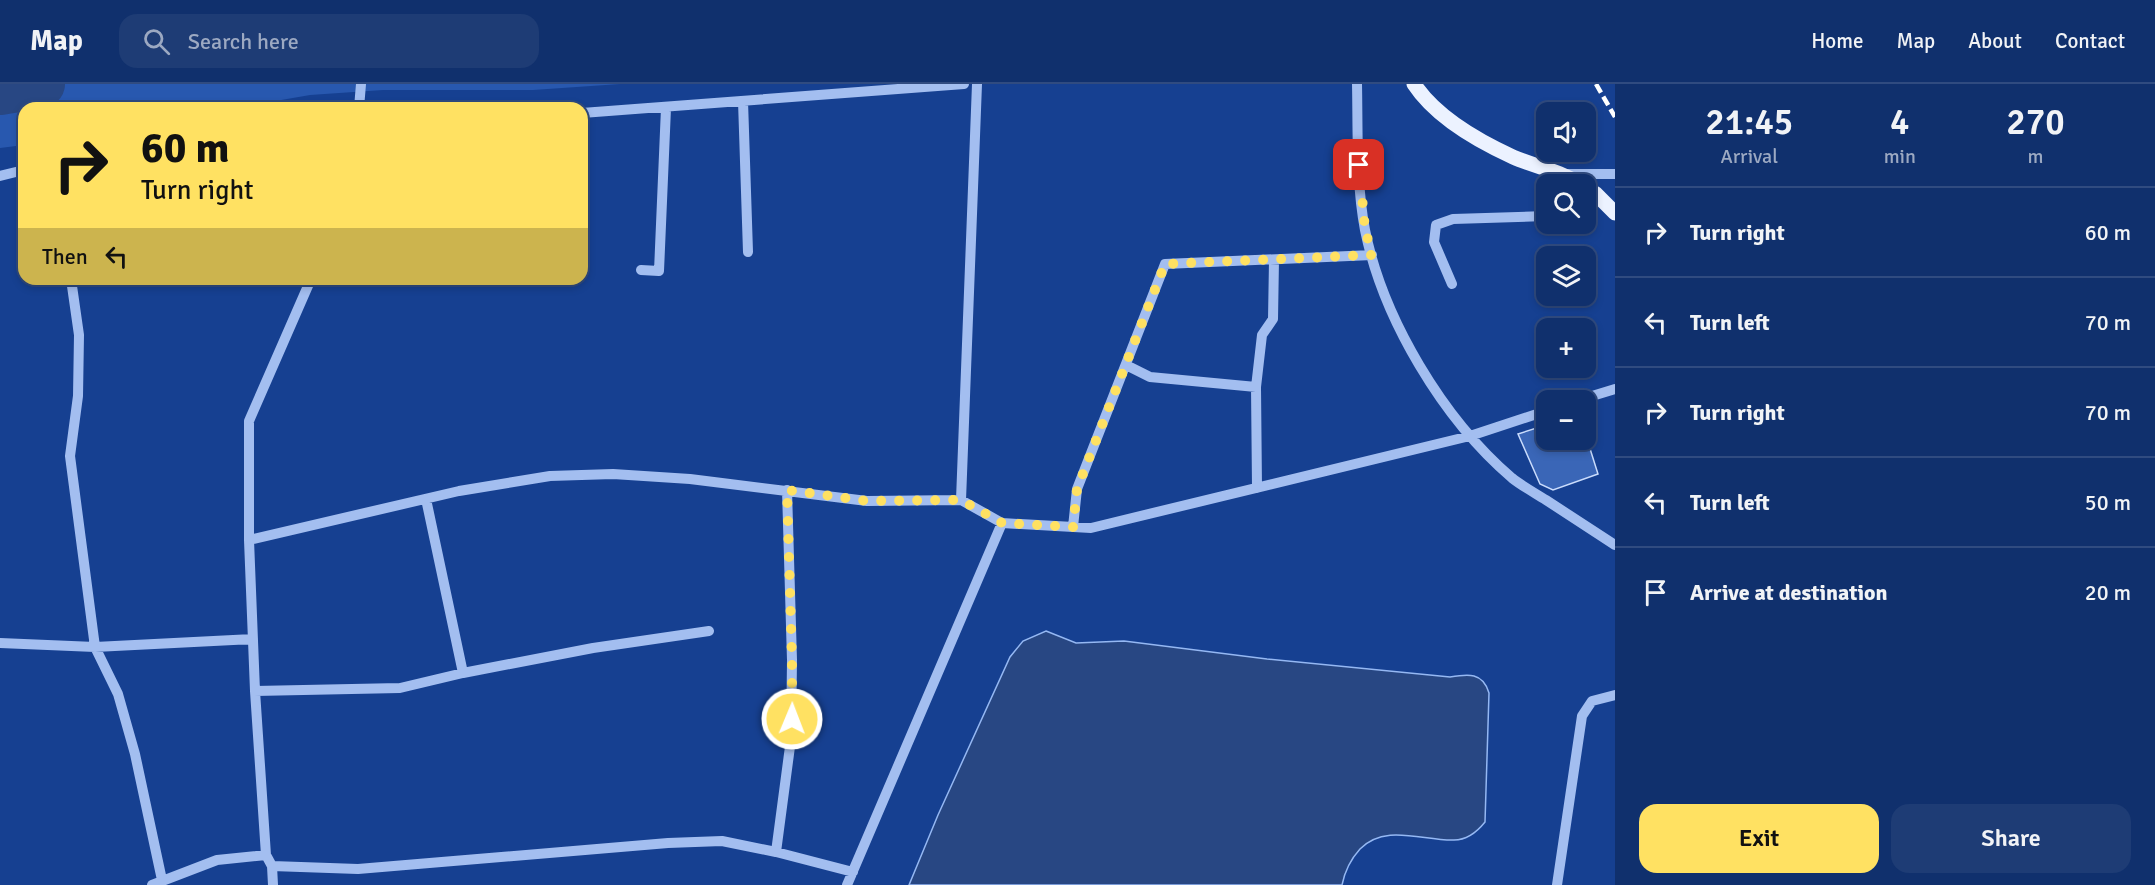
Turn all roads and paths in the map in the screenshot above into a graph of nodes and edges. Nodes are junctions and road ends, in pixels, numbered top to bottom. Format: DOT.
graph roads {
  1 [pos="361,84"];
  2 [pos="964,84"];
  3 [pos="977,84"];
  4 [pos="1357,84"];
  5 [pos="1414,84"];
  6 [pos="743,101"];
  7 [pos="359,102"];
  8 [pos="666,108"];
  9 [pos="588,113"];
  10 [pos="18,172"];
  11 [pos="1565,174"];
  12 [pos="1596,174"];
  13 [pos="1615,174"];
  14 [pos="0,176"];
  15 [pos="1596,200"];
  16 [pos="1615,213"];
  17 [pos="1536,216"];
  18 [pos="748,252"];
  19 [pos="1372,255"];
  20 [pos="1274,260"];
  21 [pos="641,270"];
  22 [pos="1452,284"];
  23 [pos="71,285"];
  24 [pos="308,285"];
  25 [pos="1126,365"];
  26 [pos="1256,387"];
  27 [pos="1615,389"];
  28 [pos="1596,395"];
  29 [pos="1536,414"];
  30 [pos="1470,436"];
  31 [pos="1257,488"];
  32 [pos="787,490"];
  33 [pos="426,499"];
  34 [pos="961,500"];
  35 [pos="1002,523"];
  36 [pos="1073,527"];
  37 [pos="249,540"];
  38 [pos="1615,545"];
  39 [pos="709,631"];
  40 [pos="253,639"];
  41 [pos="0,643"];
  42 [pos="95,647"];
  43 [pos="463,673"];
  44 [pos="255,691"];
  45 [pos="1615,695"];
  46 [pos="776,852"];
  47 [pos="266,855"];
  48 [pos="272,866"];
  49 [pos="853,872"];
  50 [pos="157,883"];
  51 [pos="273,885"];
  52 [pos="847,885"];
  53 [pos="1557,885"];
  1 -- 7 [label="street"];
  2 -- 6 [label="street"];
  3 -- 34 [label="street"];
  4 -- 19 [label="street"];
  5 -- 11 [label="main road"];
  6 -- 8 [label="street"];
  6 -- 18 [label="street"];
  8 -- 9 [label="street"];
  8 -- 21 [label="street"];
  10 -- 14 [label="street"];
  12 -- 13 [label="street"];
  15 -- 16 [label="main road"];
  17 -- 22 [label="street"];
  19 -- 20 [label="street"];
  19 -- 30 [label="street"];
  20 -- 25 [label="street"];
  20 -- 26 [label="street"];
  23 -- 42 [label="street"];
  24 -- 37 [label="street"];
  25 -- 26 [label="street"];
  25 -- 36 [label="street"];
  26 -- 31 [label="street"];
  27 -- 28 [label="street"];
  29 -- 30 [label="street"];
  30 -- 31 [label="street"];
  30 -- 38 [label="street"];
  31 -- 36 [label="street"];
  32 -- 33 [label="street"];
  32 -- 34 [label="street"];
  32 -- 46 [label="street"];
  33 -- 37 [label="street"];
  33 -- 43 [label="street"];
  34 -- 35 [label="street"];
  35 -- 36 [label="street"];
  35 -- 49 [label="street"];
  37 -- 40 [label="street"];
  39 -- 43 [label="street"];
  40 -- 42 [label="street"];
  40 -- 44 [label="street"];
  41 -- 42 [label="street"];
  42 -- 50 [label="street"];
  43 -- 44 [label="street"];
  44 -- 47 [label="street"];
  45 -- 53 [label="street"];
  46 -- 48 [label="street"];
  46 -- 49 [label="street"];
  47 -- 48 [label="street"];
  47 -- 50 [label="street"];
  48 -- 51 [label="street"];
  49 -- 52 [label="street"];
}
